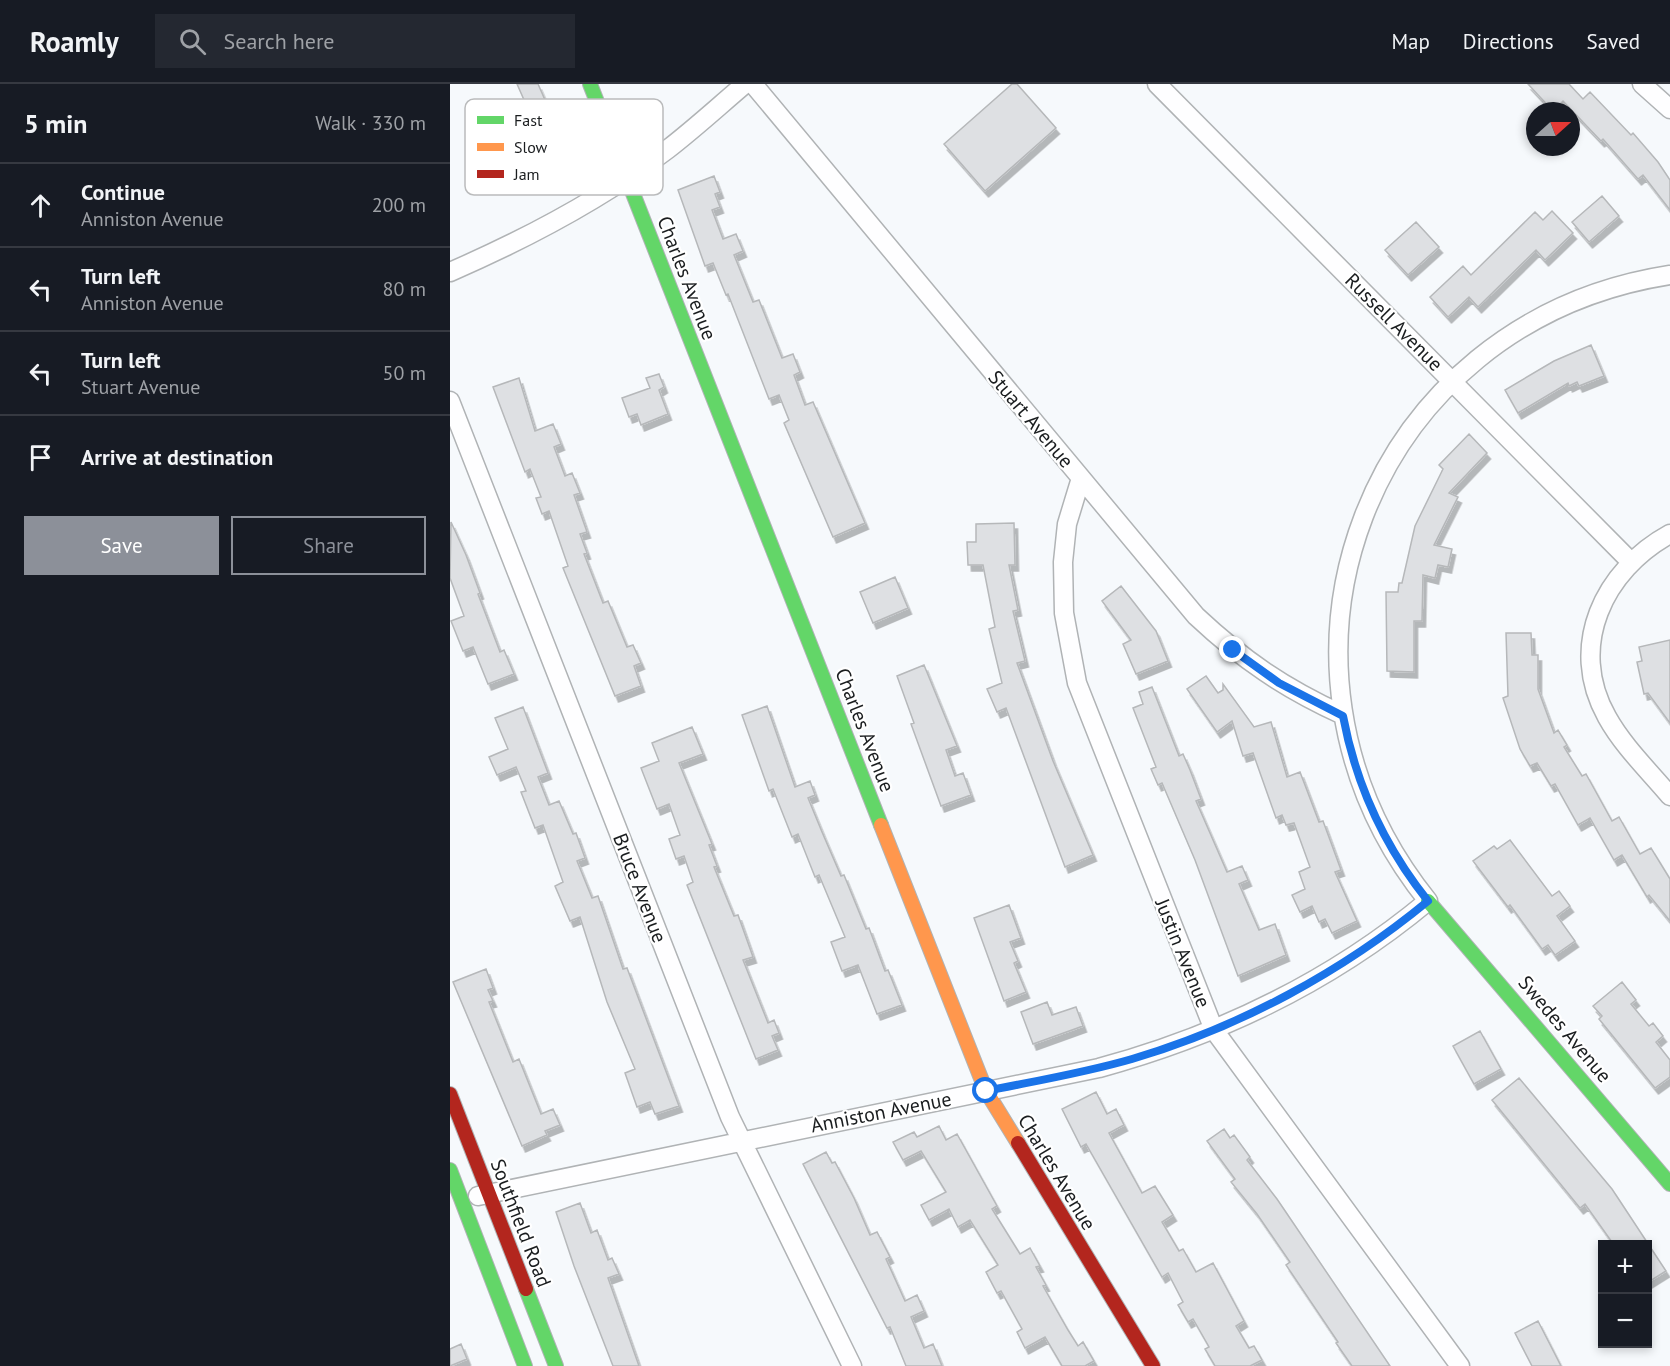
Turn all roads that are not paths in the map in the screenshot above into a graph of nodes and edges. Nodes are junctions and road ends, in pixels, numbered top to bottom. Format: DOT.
graph roads {
  1 [pos="590,84"];
  2 [pos="745,84"];
  3 [pos="753,84"];
  4 [pos="1157,84"];
  5 [pos="1642,84"];
  6 [pos="596,99"];
  7 [pos="1670,109"];
  8 [pos="663,152"];
  9 [pos="599,195"];
  10 [pos="634,195"];
  11 [pos="450,272"];
  12 [pos="1670,275"];
  13 [pos="1453,382"];
  14 [pos="450,401"];
  15 [pos="1081,478"];
  16 [pos="1670,534"];
  17 [pos="1630,561"];
  18 [pos="1343,716"];
  19 [pos="1670,796"];
  20 [pos="1428,901"];
  21 [pos="1214,1030"];
  22 [pos="986,1091"];
  23 [pos="450,1094"];
  24 [pos="740,1141"];
  25 [pos="450,1170"];
  26 [pos="1670,1184"];
  27 [pos="489,1192"];
  28 [pos="456,1203"];
  29 [pos="525,1366"];
  30 [pos="556,1366"];
  31 [pos="852,1366"];
  32 [pos="1153,1366"];
  33 [pos="1460,1366"];
  1 -- 6 [label="street, Charles Avenue"];
  2 -- 8 [label="street"];
  3 -- 15 [label="street, Stuart Avenue"];
  4 -- 13 [label="street, Russell Avenue"];
  5 -- 7 [label="street"];
  9 -- 11 [label="street"];
  10 -- 22 [label="street, Charles Avenue"];
  12 -- 13 [label="street"];
  13 -- 17 [label="street, Russell Avenue"];
  13 -- 18 [label="street"];
  14 -- 24 [label="street, Bruce Avenue"];
  15 -- 18 [label="street, Stuart Avenue"];
  15 -- 21 [label="street, Justin Avenue"];
  16 -- 17 [label="street"];
  17 -- 19 [label="street"];
  18 -- 20 [label="street"];
  20 -- 21 [label="street, Anniston Avenue"];
  20 -- 26 [label="street, Swedes Avenue"];
  21 -- 22 [label="street, Anniston Avenue"];
  21 -- 33 [label="street, Justin Avenue"];
  22 -- 24 [label="street, Anniston Avenue"];
  22 -- 32 [label="street, Charles Avenue"];
  23 -- 27 [label="street, Southfield Road"];
  24 -- 27 [label="street, Anniston Avenue"];
  24 -- 31 [label="street, Bruce Avenue"];
  25 -- 28 [label="street"];
  27 -- 28 [label="street, Anniston Avenue"];
  27 -- 30 [label="street, Southfield Road"];
  28 -- 29 [label="street"];
}
